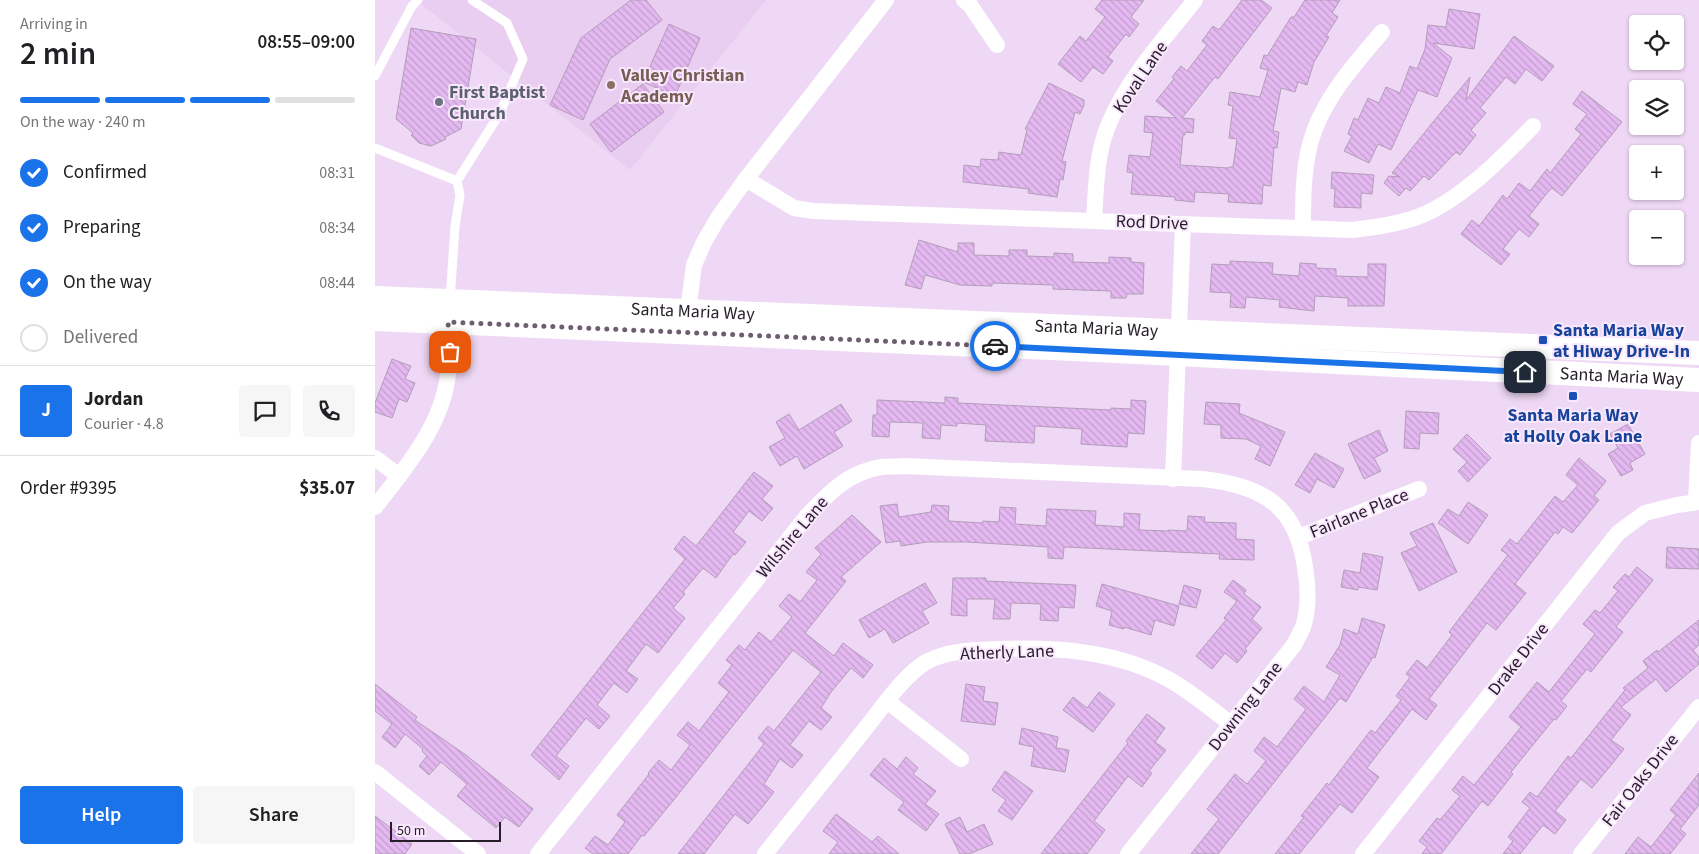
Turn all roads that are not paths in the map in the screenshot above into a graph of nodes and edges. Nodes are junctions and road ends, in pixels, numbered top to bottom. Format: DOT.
graph roads {
  1 [pos="418,0"];
  2 [pos="472,0"];
  3 [pos="886,0"];
  4 [pos="964,0"];
  5 [pos="1195,0"];
  6 [pos="1382,32"];
  7 [pos="997,45"];
  8 [pos="375,76"];
  9 [pos="1533,126"];
  10 [pos="375,148"];
  11 [pos="746,179"];
  12 [pos="457,180"];
  13 [pos="1094,220"];
  14 [pos="1183,224"];
  15 [pos="1303,228"];
  16 [pos="375,298"];
  17 [pos="688,311"];
  18 [pos="449,312"];
  19 [pos="375,319"];
  20 [pos="1179,331"];
  21 [pos="1699,353"];
  22 [pos="1178,355"];
  23 [pos="1699,380"];
  24 [pos="1699,443"];
  25 [pos="375,458"];
  26 [pos="399,476"];
  27 [pos="1173,479"];
  28 [pos="1419,489"];
  29 [pos="1697,502"];
  30 [pos="375,506"];
  31 [pos="1299,537"];
  32 [pos="887,701"];
  33 [pos="1699,707"];
  34 [pos="1231,724"];
  35 [pos="961,759"];
  36 [pos="375,772"];
  37 [pos="770,852"];
  38 [pos="478,854"];
  39 [pos="538,854"];
  40 [pos="1128,854"];
  41 [pos="1363,854"];
  42 [pos="1581,854"];
  1 -- 8 [label="lane"];
  2 -- 12 [label="lane"];
  3 -- 11 [label="street"];
  4 -- 7 [label="street"];
  5 -- 13 [label="street, Koval Lane"];
  6 -- 15 [label="street"];
  9 -- 15 [label="street, Rod Drive"];
  10 -- 12 [label="lane"];
  11 -- 13 [label="street, Rod Drive"];
  11 -- 17 [label="street"];
  12 -- 18 [label="lane"];
  13 -- 14 [label="street, Rod Drive"];
  14 -- 15 [label="street, Rod Drive"];
  14 -- 20 [label="street"];
  16 -- 18 [label="main road, Santa Maria Way"];
  17 -- 18 [label="main road, Santa Maria Way"];
  17 -- 20 [label="main road, Santa Maria Way"];
  18 -- 19 [label="main road, Santa Maria Way"];
  18 -- 22 [label="main road, Santa Maria Way"];
  18 -- 26 [label="street"];
  20 -- 21 [label="main road, Santa Maria Way"];
  20 -- 22 [label="street"];
  22 -- 23 [label="main road, Santa Maria Way"];
  22 -- 27 [label="street"];
  24 -- 29 [label="street"];
  25 -- 26 [label="street"];
  26 -- 30 [label="street"];
  27 -- 31 [label="street, Wilshire Lane"];
  27 -- 39 [label="street, Wilshire Lane"];
  28 -- 31 [label="street, Fairlane Place"];
  29 -- 41 [label="street, Drake Drive"];
  31 -- 34 [label="street, Downing Lane"];
  32 -- 34 [label="street, Atherly Lane"];
  32 -- 35 [label="street"];
  32 -- 37 [label="street, Atherly Lane"];
  33 -- 42 [label="street, Fair Oaks Drive"];
  34 -- 40 [label="street, Downing Lane"];
  36 -- 38 [label="street"];
}
